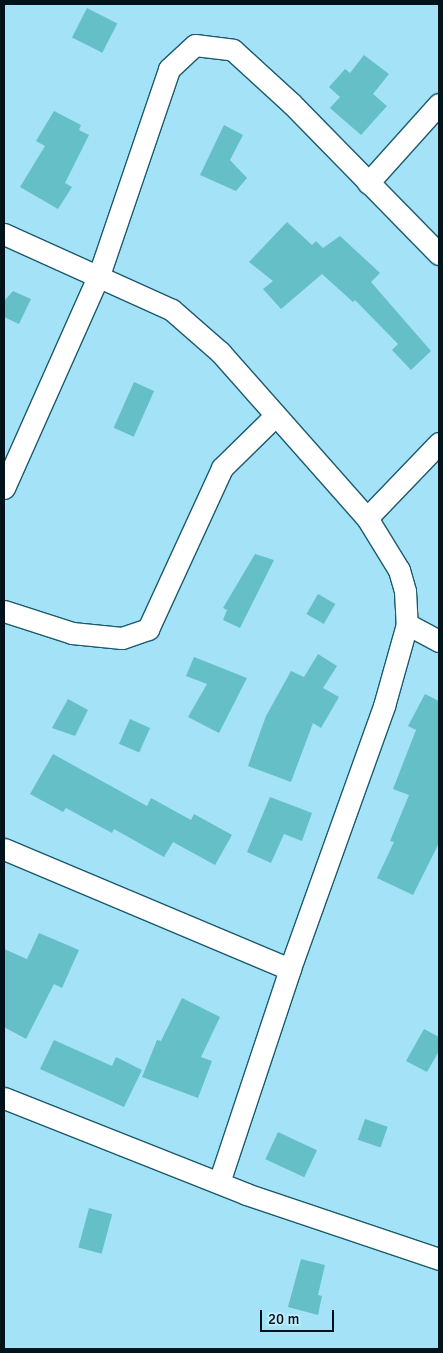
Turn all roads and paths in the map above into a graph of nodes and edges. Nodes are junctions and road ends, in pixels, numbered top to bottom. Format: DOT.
graph roads {
  1 [pos="439,104"];
  2 [pos="368,183"];
  3 [pos="4,234"];
  4 [pos="439,254"];
  5 [pos="99,275"];
  6 [pos="275,416"];
  7 [pos="439,443"];
  8 [pos="4,488"];
  9 [pos="368,518"];
  10 [pos="4,611"];
  11 [pos="407,624"];
  12 [pos="439,641"];
  13 [pos="4,849"];
  14 [pos="290,969"];
  15 [pos="4,1098"];
  16 [pos="219,1182"];
  17 [pos="439,1259"];
  1 -- 2 [label="street"];
  2 -- 4 [label="street"];
  2 -- 5 [label="street"];
  3 -- 5 [label="street"];
  5 -- 6 [label="street"];
  5 -- 8 [label="street"];
  6 -- 9 [label="street"];
  6 -- 10 [label="street"];
  7 -- 9 [label="street"];
  9 -- 11 [label="street"];
  11 -- 12 [label="street"];
  11 -- 14 [label="street"];
  13 -- 14 [label="street"];
  14 -- 16 [label="street"];
  15 -- 16 [label="street"];
  16 -- 17 [label="street"];
}
